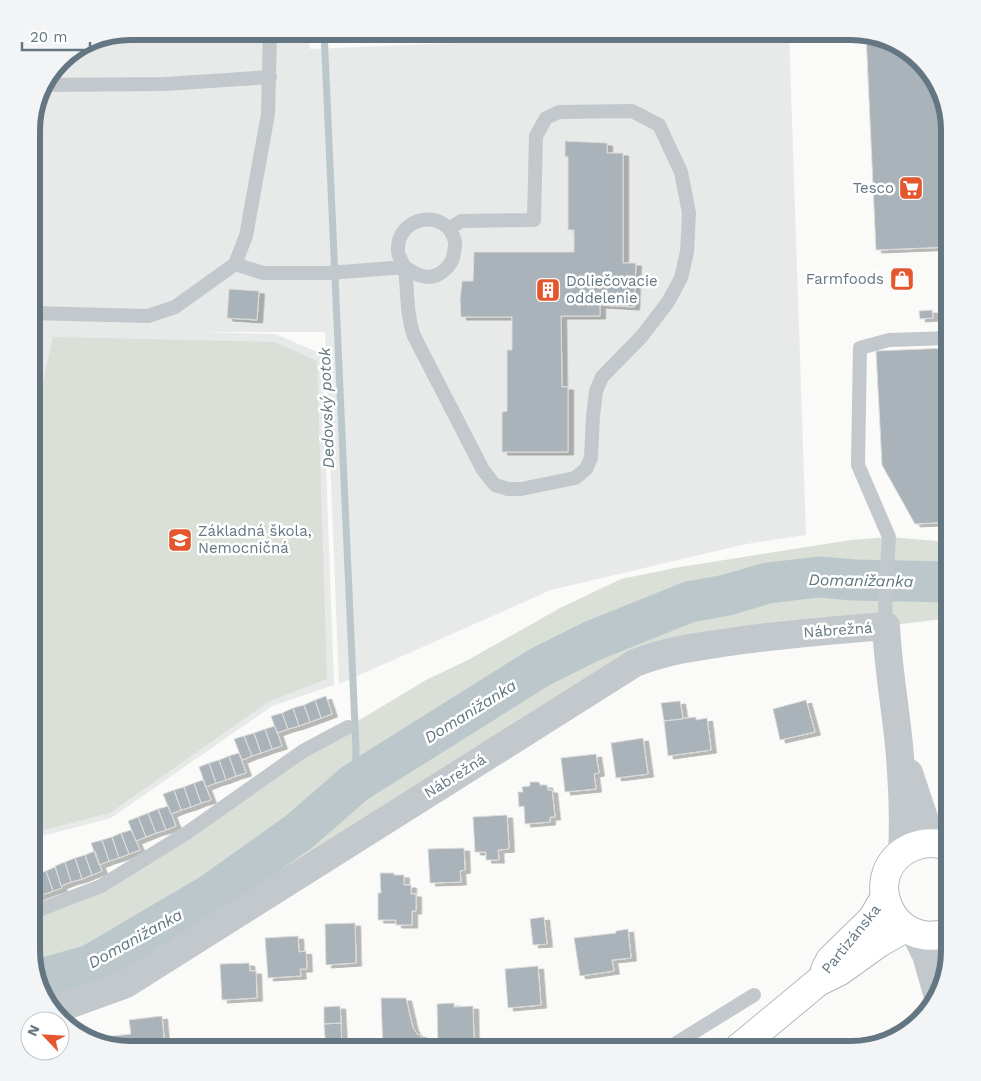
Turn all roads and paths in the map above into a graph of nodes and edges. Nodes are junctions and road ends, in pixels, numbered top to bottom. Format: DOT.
graph roads {
  1 [pos="270,40"];
  2 [pos="270,77"];
  3 [pos="52,85"];
  4 [pos="449,229"];
  5 [pos="235,264"];
  6 [pos="405,267"];
  7 [pos="40,313"];
  8 [pos="941,338"];
  9 [pos="886,613"];
  10 [pos="348,727"];
  11 [pos="899,746"];
  12 [pos="941,843"];
  13 [pos="941,845"];
  14 [pos="902,853"];
  15 [pos="885,897"];
  16 [pos="40,910"];
  17 [pos="910,931"];
  18 [pos="941,934"];
  19 [pos="818,982"];
  20 [pos="934,984"];
  21 [pos="754,995"];
  22 [pos="60,1008"];
  23 [pos="680,1041"];
  24 [pos="747,1041"];
  1 -- 2 [label="lane"];
  2 -- 3 [label="lane"];
  2 -- 5 [label="lane"];
  4 -- 6 [label="lane"];
  4 -- 6 [label="lane"];
  4 -- 6 [label="lane"];
  5 -- 6 [label="lane"];
  5 -- 7 [label="lane"];
  8 -- 9 [label="lane"];
  9 -- 11 [label="street"];
  9 -- 22 [label="street, Nábrežná"];
  10 -- 16 [label="lane"];
  11 -- 12 [label="street"];
  11 -- 14 [label="street"];
  13 -- 14 [label="main road"];
  14 -- 15 [label="main road"];
  15 -- 17 [label="main road"];
  15 -- 19 [label="main road, Partizánska"];
  17 -- 18 [label="main road"];
  17 -- 19 [label="main road, Partizánska"];
  17 -- 20 [label="street"];
  19 -- 24 [label="main road, Partizánska"];
  21 -- 23 [label="lane"];
}
